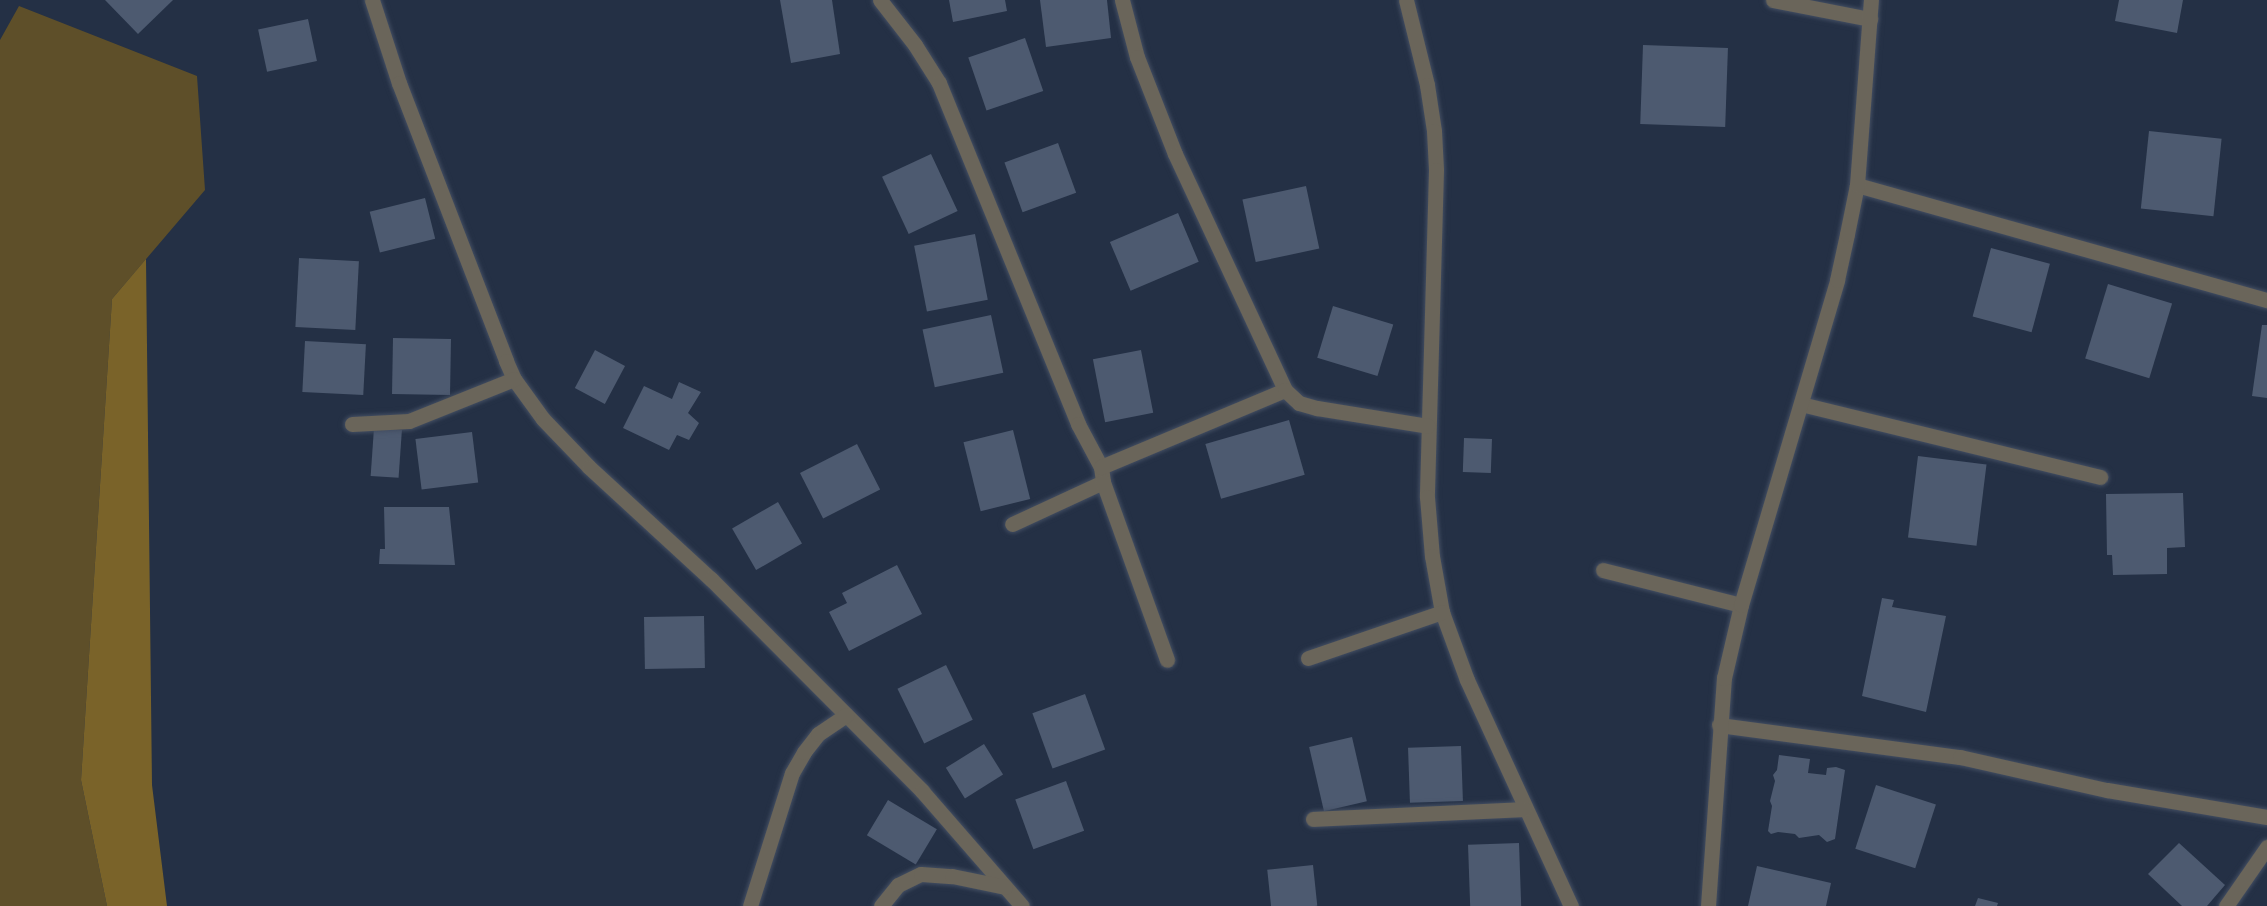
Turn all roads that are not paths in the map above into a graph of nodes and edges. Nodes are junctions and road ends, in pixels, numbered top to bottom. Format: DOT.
graph roads {
  1 [pos="372,0"];
  2 [pos="880,0"];
  3 [pos="1122,0"];
  4 [pos="1406,0"];
  5 [pos="1773,0"];
  6 [pos="1871,0"];
  7 [pos="1870,19"];
  8 [pos="1857,185"];
  9 [pos="2267,300"];
  10 [pos="514,379"];
  11 [pos="1285,390"];
  12 [pos="1801,404"];
  13 [pos="352,424"];
  14 [pos="1428,426"];
  15 [pos="1102,475"];
  16 [pos="2100,477"];
  17 [pos="1012,524"];
  18 [pos="1603,570"];
  19 [pos="1741,605"];
  20 [pos="1442,612"];
  21 [pos="1308,658"];
  22 [pos="1167,660"];
  23 [pos="846,715"];
  24 [pos="1719,725"];
  25 [pos="1524,809"];
  26 [pos="2267,817"];
  27 [pos="1313,819"];
  28 [pos="2267,847"];
  29 [pos="1005,886"];
  30 [pos="750,906"];
  31 [pos="881,906"];
  32 [pos="1022,906"];
  33 [pos="1571,906"];
  34 [pos="1708,906"];
  35 [pos="2226,906"];
  1 -- 10 [label="street"];
  2 -- 15 [label="street"];
  3 -- 11 [label="street"];
  4 -- 14 [label="street"];
  5 -- 7 [label="street"];
  6 -- 7 [label="street"];
  7 -- 8 [label="street"];
  8 -- 9 [label="street"];
  8 -- 12 [label="street"];
  10 -- 13 [label="street"];
  10 -- 23 [label="street"];
  11 -- 14 [label="street"];
  11 -- 15 [label="street"];
  12 -- 16 [label="street"];
  12 -- 19 [label="street"];
  14 -- 20 [label="street"];
  15 -- 17 [label="street"];
  15 -- 22 [label="street"];
  18 -- 19 [label="street"];
  19 -- 24 [label="street"];
  20 -- 21 [label="street"];
  20 -- 25 [label="street"];
  23 -- 29 [label="street"];
  23 -- 30 [label="street"];
  24 -- 26 [label="street"];
  24 -- 34 [label="street"];
  25 -- 27 [label="street"];
  25 -- 33 [label="street"];
  28 -- 35 [label="street"];
  29 -- 31 [label="street"];
  29 -- 32 [label="street"];
}
